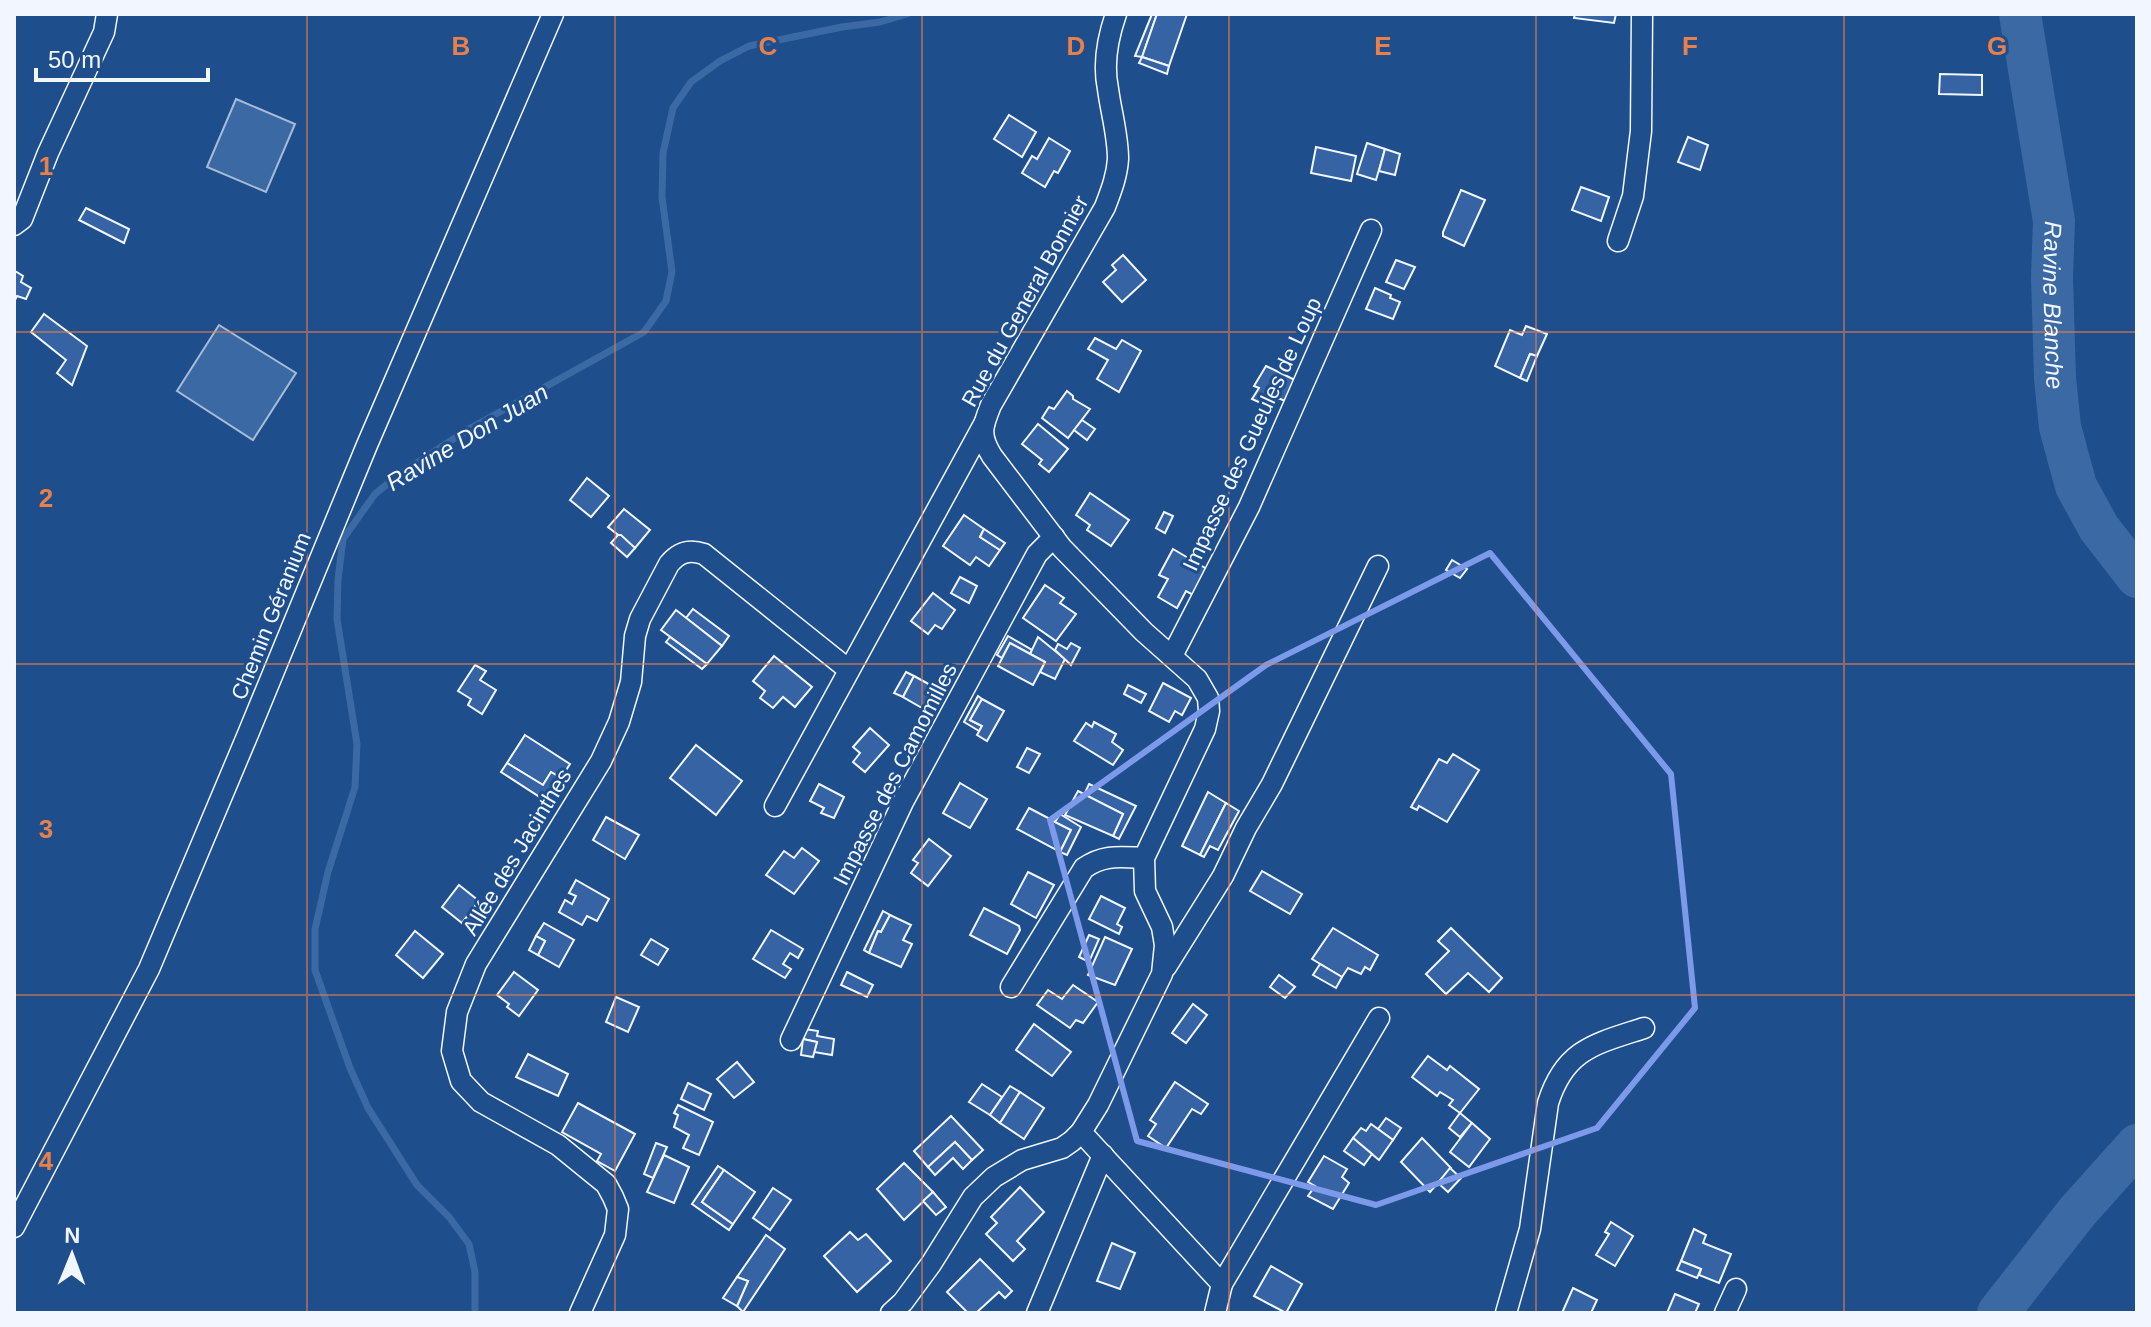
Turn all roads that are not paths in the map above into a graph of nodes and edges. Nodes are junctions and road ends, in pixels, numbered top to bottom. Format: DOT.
graph roads {
  1 [pos="107,14"];
  2 [pos="553,14"];
  3 [pos="1116,14"];
  4 [pos="1642,14"];
  5 [pos="14,225"];
  6 [pos="1371,230"];
  7 [pos="1618,241"];
  8 [pos="984,422"];
  9 [pos="1054,537"];
  10 [pos="1378,566"];
  11 [pos="1172,656"];
  12 [pos="849,670"];
  13 [pos="775,806"];
  14 [pos="1144,858"];
  15 [pos="1162,974"];
  16 [pos="1011,987"];
  17 [pos="1379,1018"];
  18 [pos="1644,1028"];
  19 [pos="791,1040"];
  20 [pos="1081,1132"];
  21 [pos="1103,1155"];
  22 [pos="14,1227"];
  23 [pos="1222,1284"];
  24 [pos="1736,1289"];
  25 [pos="580,1313"];
  26 [pos="891,1313"];
  27 [pos="1037,1313"];
  28 [pos="1215,1313"];
  29 [pos="1506,1313"];
  30 [pos="1725,1313"];
  1 -- 5 [label="street"];
  2 -- 22 [label="street, Chemin Géranium"];
  3 -- 8 [label="street, Rue du General Bonnier"];
  4 -- 7 [label="street"];
  6 -- 11 [label="street, Impasse des Gueules de Loup"];
  8 -- 9 [label="street, Rue du General Bonnier"];
  8 -- 12 [label="street"];
  9 -- 11 [label="street, Rue du General Bonnier"];
  9 -- 19 [label="street, Impasse des Camomilles"];
  10 -- 15 [label="street"];
  11 -- 14 [label="street, Rue du General Bonnier"];
  12 -- 13 [label="street"];
  12 -- 25 [label="street, Allée des Jacinthes"];
  14 -- 15 [label="street"];
  14 -- 16 [label="street"];
  15 -- 20 [label="street"];
  17 -- 23 [label="street"];
  18 -- 29 [label="street"];
  20 -- 21 [label="street"];
  20 -- 26 [label="street"];
  21 -- 23 [label="street"];
  21 -- 27 [label="street"];
  23 -- 28 [label="street"];
  24 -- 30 [label="street"];
}
